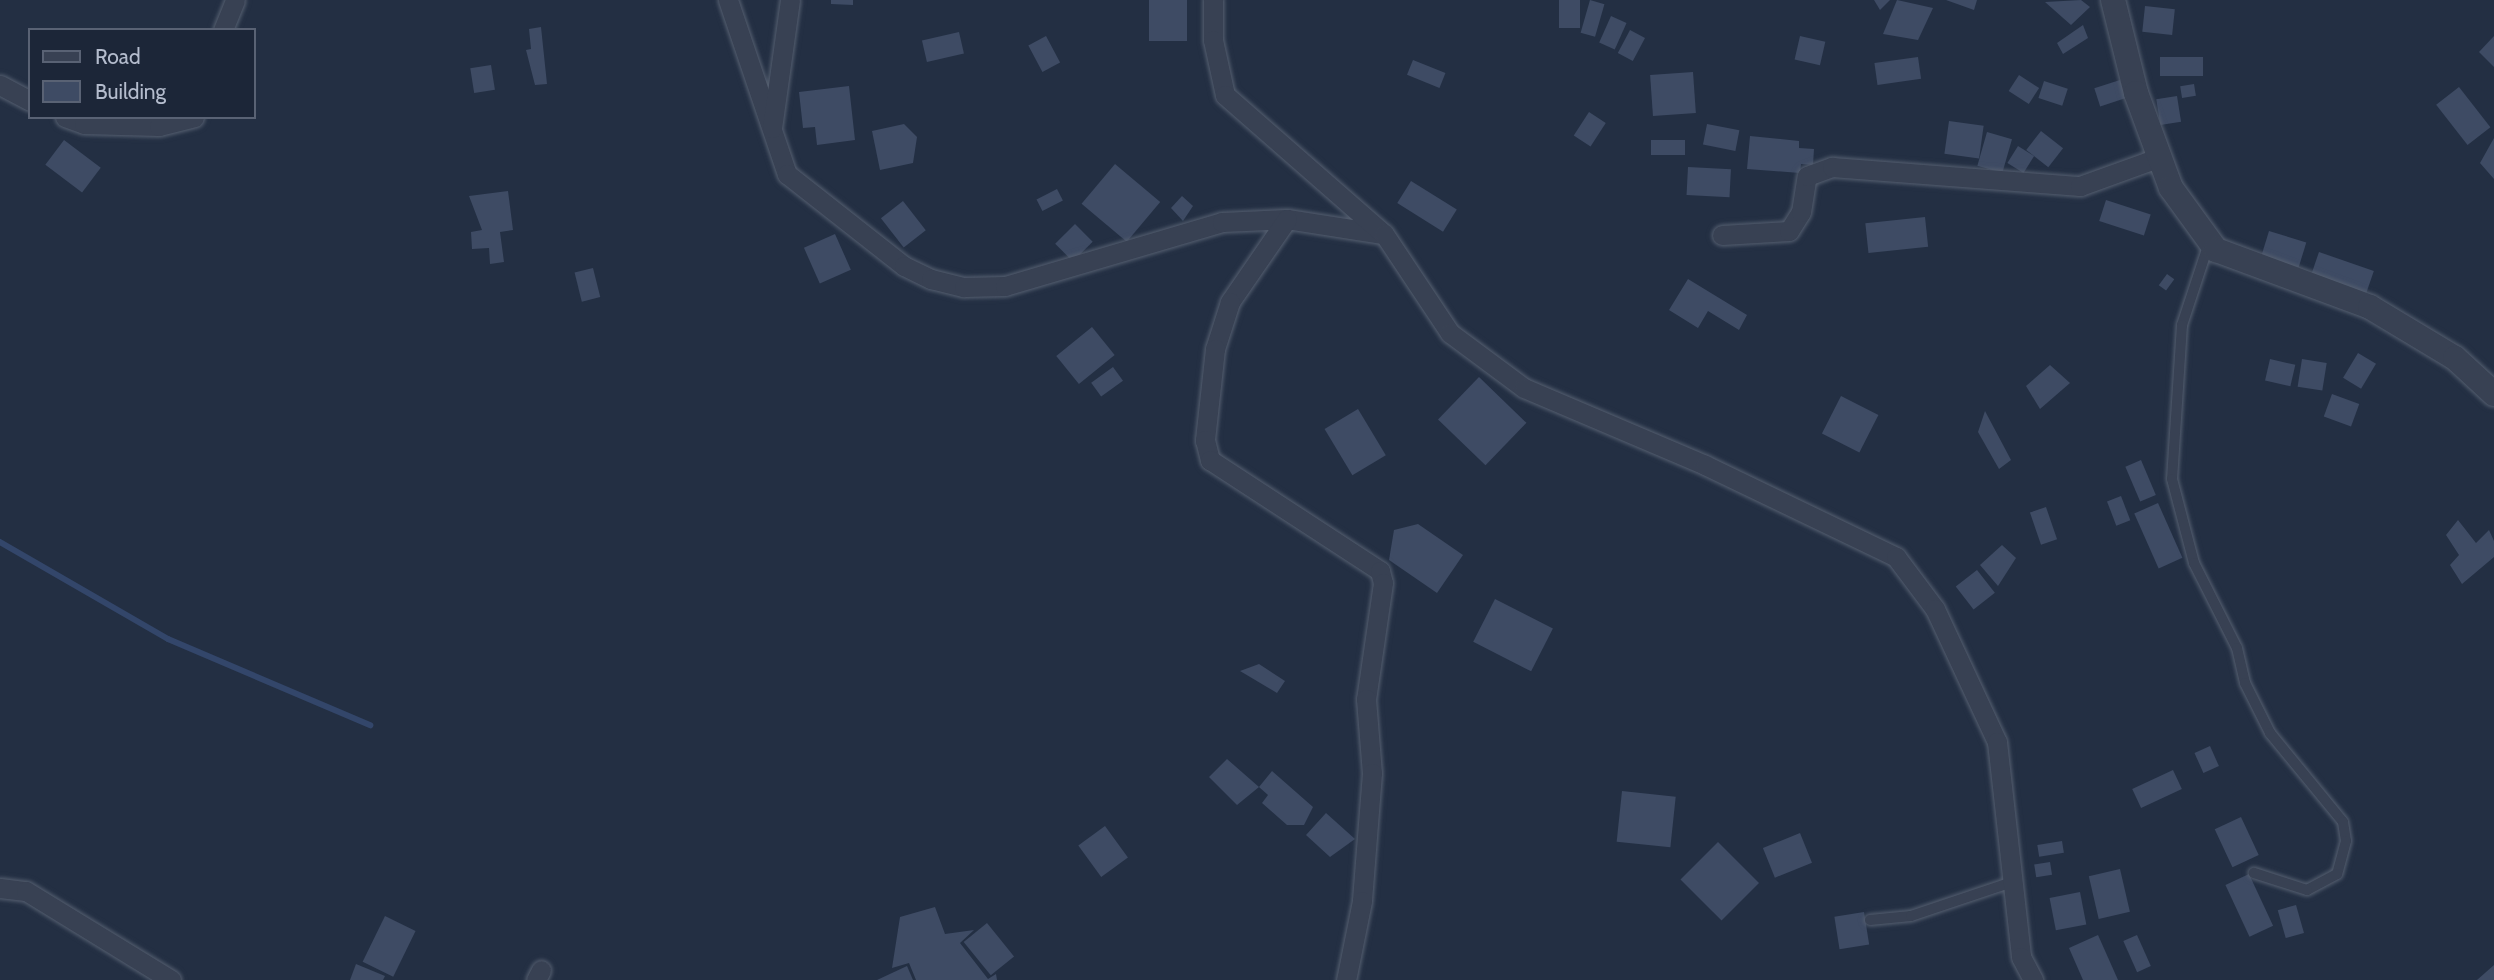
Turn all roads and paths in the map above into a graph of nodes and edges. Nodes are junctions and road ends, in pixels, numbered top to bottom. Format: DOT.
graph roads {
  1 [pos="235,0"];
  2 [pos="728,0"];
  3 [pos="790,0"];
  4 [pos="1213,0"];
  5 [pos="2113,0"];
  6 [pos="224,28"];
  7 [pos="0,85"];
  8 [pos="28,101"];
  9 [pos="70,119"];
  10 [pos="186,119"];
  11 [pos="771,139"];
  12 [pos="2160,158"];
  13 [pos="1286,219"];
  14 [pos="1384,234"];
  15 [pos="1722,235"];
  16 [pos="2210,242"];
  17 [pos="2494,394"];
  18 [pos="2254,873"];
  19 [pos="2016,881"];
  20 [pos="0,888"];
  21 [pos="1870,920"];
  22 [pos="170,980"];
  23 [pos="1346,980"];
  24 [pos="2033,980"];
  1 -- 6 [label="street"];
  2 -- 11 [label="street"];
  3 -- 11 [label="street"];
  4 -- 14 [label="street"];
  5 -- 12 [label="street"];
  7 -- 8 [label="street"];
  9 -- 10 [label="street"];
  11 -- 13 [label="street"];
  12 -- 15 [label="street"];
  12 -- 16 [label="street"];
  13 -- 14 [label="street"];
  13 -- 23 [label="street"];
  14 -- 19 [label="street"];
  16 -- 17 [label="street"];
  16 -- 18 [label="lane"];
  19 -- 21 [label="lane"];
  19 -- 24 [label="street"];
  20 -- 22 [label="street"];
}
